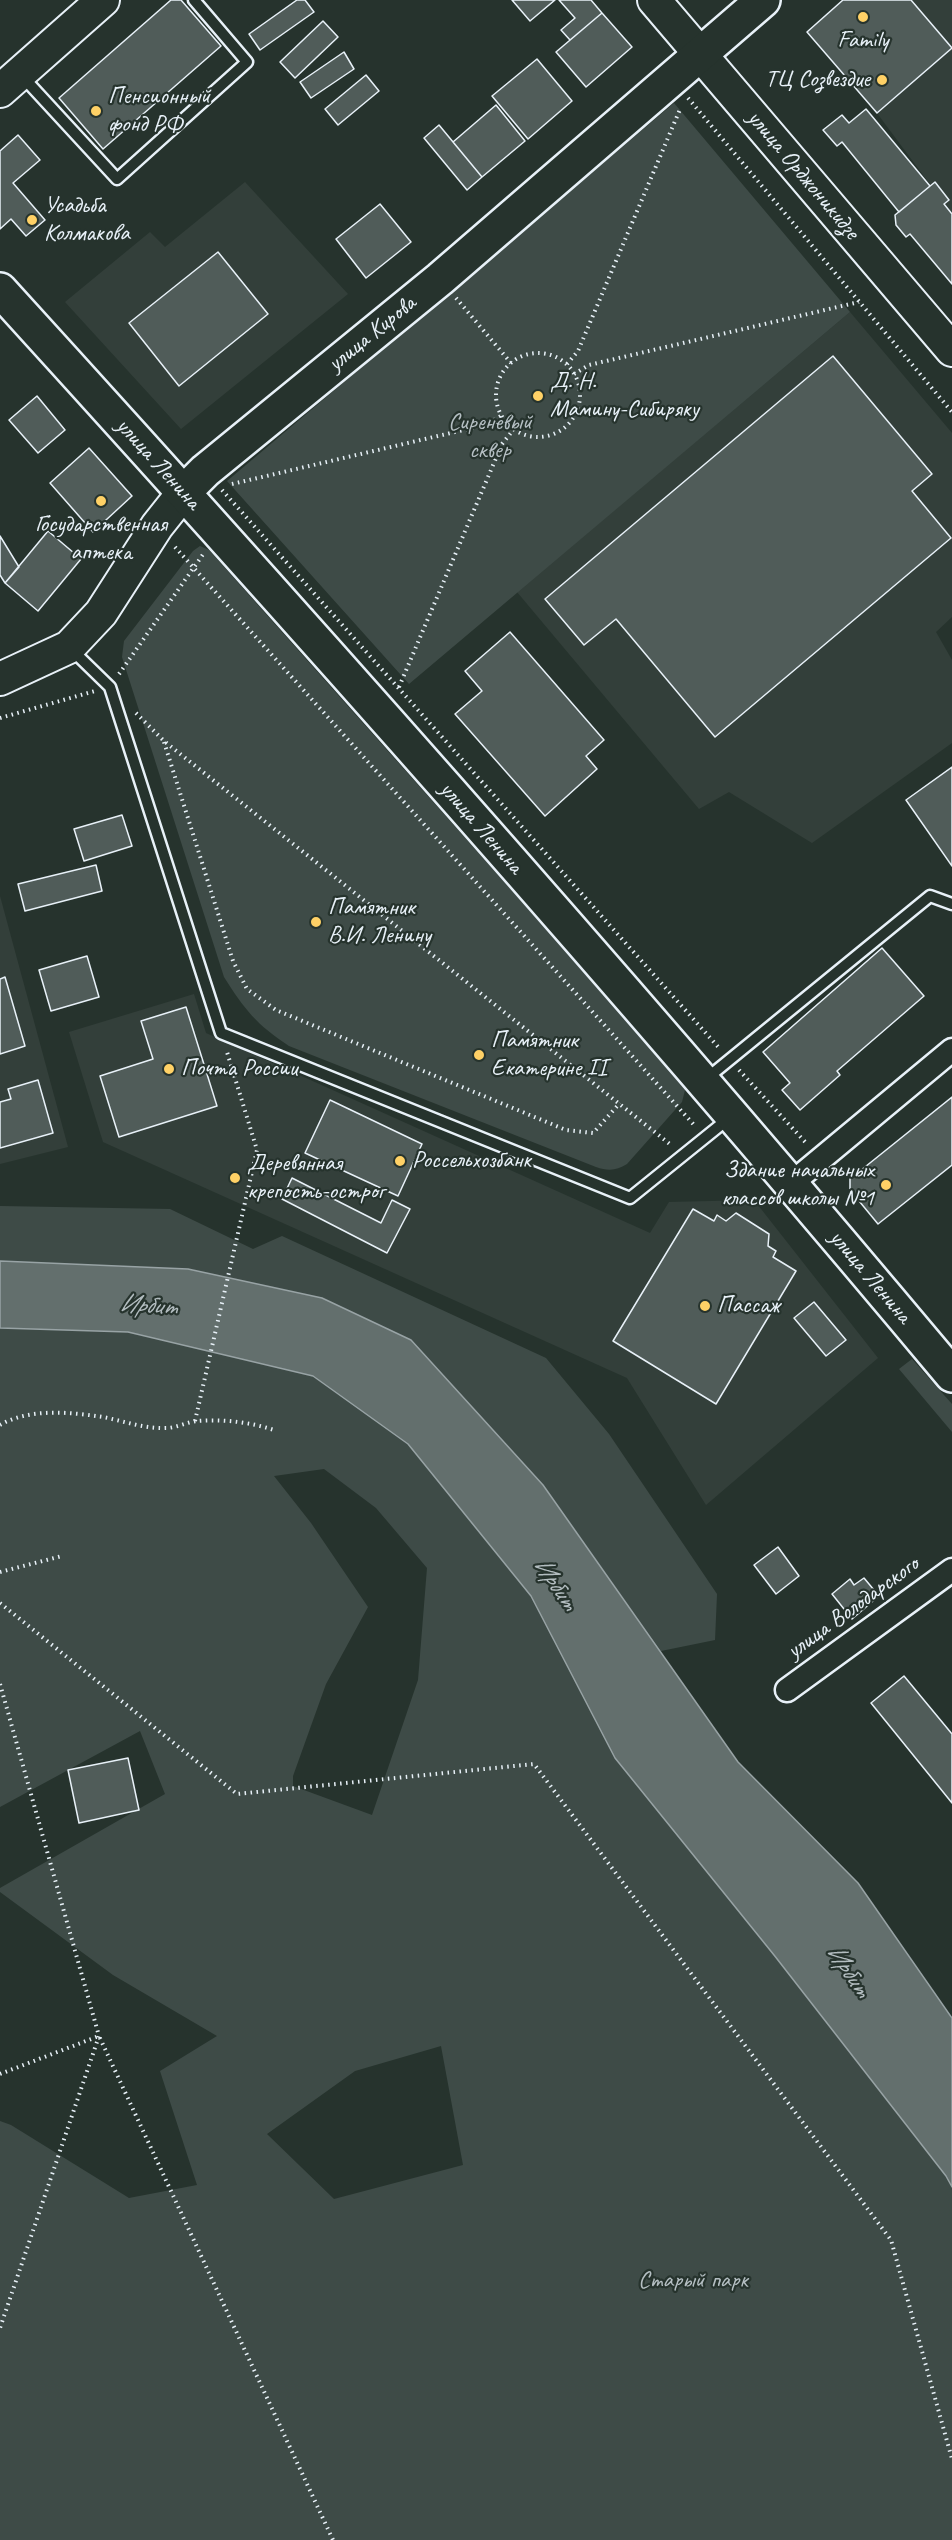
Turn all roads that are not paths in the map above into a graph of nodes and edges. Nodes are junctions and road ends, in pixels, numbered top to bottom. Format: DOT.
graph roads {
  1 [pos="103,0"];
  2 [pos="194,0"];
  3 [pos="654,0"];
  4 [pos="763,0"];
  5 [pos="700,54"];
  6 [pos="10,82"];
  7 [pos="0,290"];
  8 [pos="952,350"];
  9 [pos="184,492"];
  10 [pos="69,647"];
  11 [pos="0,679"];
  12 [pos="952,904"];
  13 [pos="952,1050"];
  14 [pos="704,1081"];
  15 [pos="733,1114"];
  16 [pos="792,1183"];
  17 [pos="952,1375"];
  18 [pos="952,1570"];
  19 [pos="787,1690"];
  1 -- 6 [label="street"];
  2 -- 6 [label="lane"];
  3 -- 5 [label="street, улица Орджоникидзе"];
  4 -- 5 [label="main road, улица Кирова"];
  5 -- 8 [label="street, улица Орджоникидзе"];
  5 -- 9 [label="main road, улица Кирова"];
  7 -- 9 [label="main road, улица Ленина"];
  9 -- 10 [label="street, улица Кирова"];
  9 -- 14 [label="main road, улица Ленина"];
  10 -- 11 [label="street, улица Кирова"];
  10 -- 15 [label="lane"];
  12 -- 14 [label="lane"];
  13 -- 16 [label="street"];
  14 -- 15 [label="main road, улица Ленина"];
  15 -- 16 [label="main road, улица Ленина"];
  16 -- 17 [label="main road, улица Ленина"];
  18 -- 19 [label="street, улица Володарского"];
}
